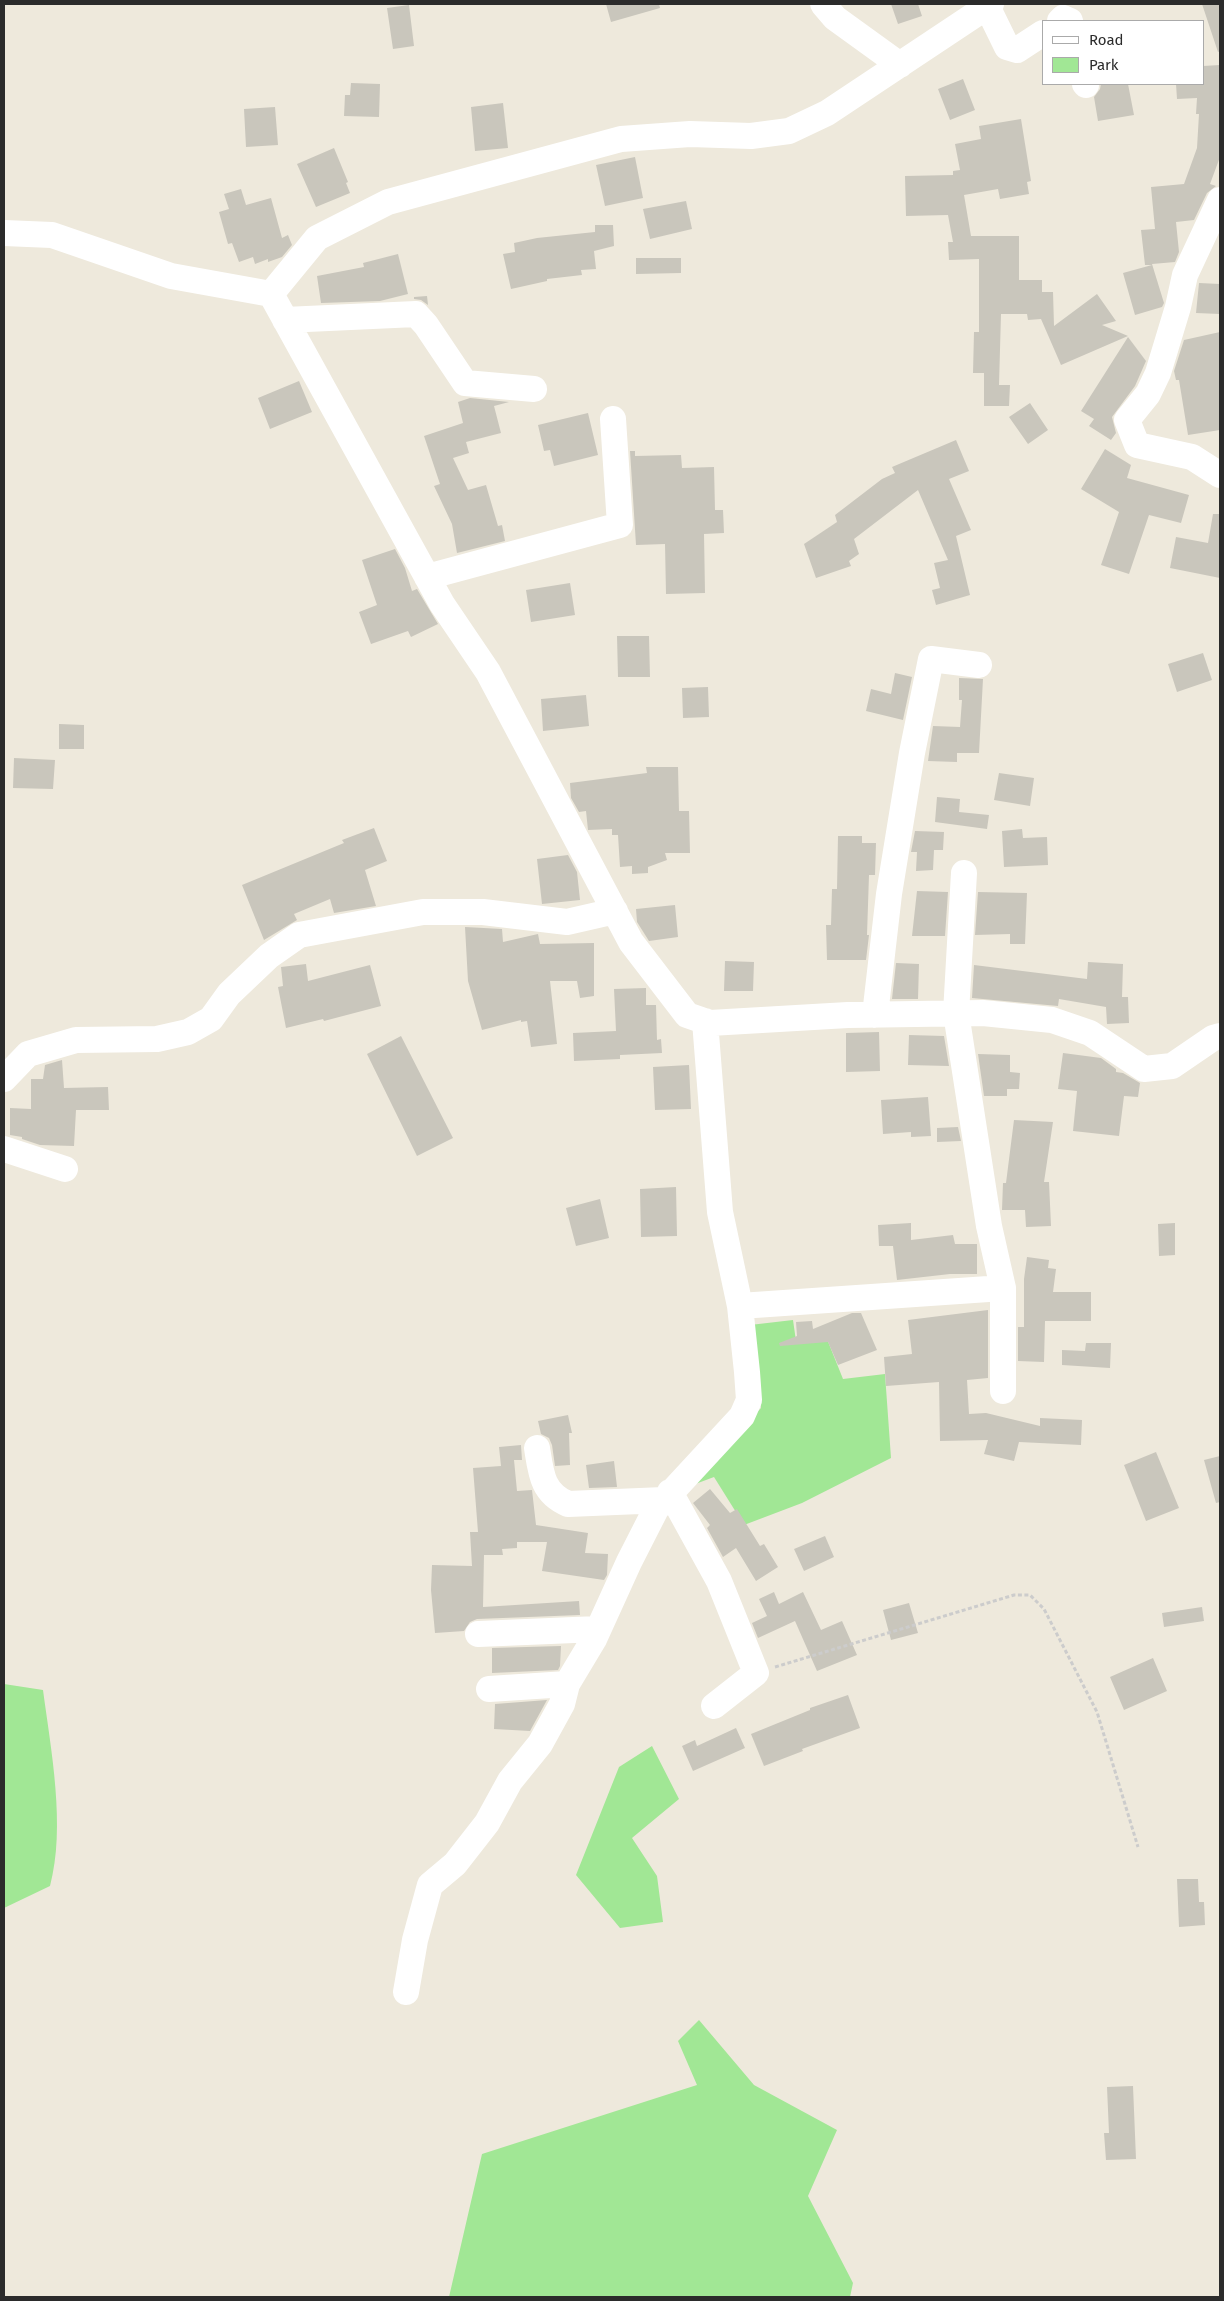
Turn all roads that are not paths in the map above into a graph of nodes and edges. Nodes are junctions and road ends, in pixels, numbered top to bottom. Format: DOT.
graph roads {
  1 [pos="823,4"];
  2 [pos="989,5"];
  3 [pos="1042,34"];
  4 [pos="900,65"];
  5 [pos="1220,200"];
  6 [pos="4,233"];
  7 [pos="271,294"];
  8 [pos="285,320"];
  9 [pos="534,389"];
  10 [pos="613,419"];
  11 [pos="1220,475"];
  12 [pos="427,577"];
  13 [pos="979,665"];
  14 [pos="964,873"];
  15 [pos="615,911"];
  16 [pos="956,1013"];
  17 [pos="875,1015"];
  18 [pos="704,1021"];
  19 [pos="1220,1036"];
  20 [pos="4,1079"];
  21 [pos="4,1149"];
  22 [pos="65,1169"];
  23 [pos="1003,1288"];
  24 [pos="740,1306"];
  25 [pos="1003,1391"];
  26 [pos="537,1448"];
  27 [pos="667,1496"];
  28 [pos="598,1629"];
  29 [pos="478,1634"];
  30 [pos="567,1684"];
  31 [pos="488,1689"];
  32 [pos="714,1706"];
  33 [pos="406,1992"];
  1 -- 4 [label="street"];
  2 -- 3 [label="street"];
  2 -- 4 [label="street"];
  4 -- 7 [label="street"];
  5 -- 11 [label="street"];
  6 -- 7 [label="street"];
  7 -- 8 [label="street"];
  8 -- 9 [label="street"];
  8 -- 12 [label="street"];
  10 -- 12 [label="street"];
  12 -- 15 [label="street"];
  13 -- 17 [label="street"];
  14 -- 16 [label="street"];
  15 -- 18 [label="street"];
  15 -- 20 [label="street"];
  16 -- 17 [label="street"];
  16 -- 19 [label="street"];
  16 -- 23 [label="street"];
  17 -- 18 [label="street"];
  18 -- 24 [label="street"];
  21 -- 22 [label="street"];
  23 -- 24 [label="street"];
  23 -- 25 [label="street"];
  24 -- 27 [label="street"];
  26 -- 27 [label="street"];
  27 -- 28 [label="street"];
  27 -- 32 [label="street"];
  28 -- 29 [label="street"];
  28 -- 30 [label="street"];
  30 -- 31 [label="street"];
  30 -- 33 [label="street"];
}
